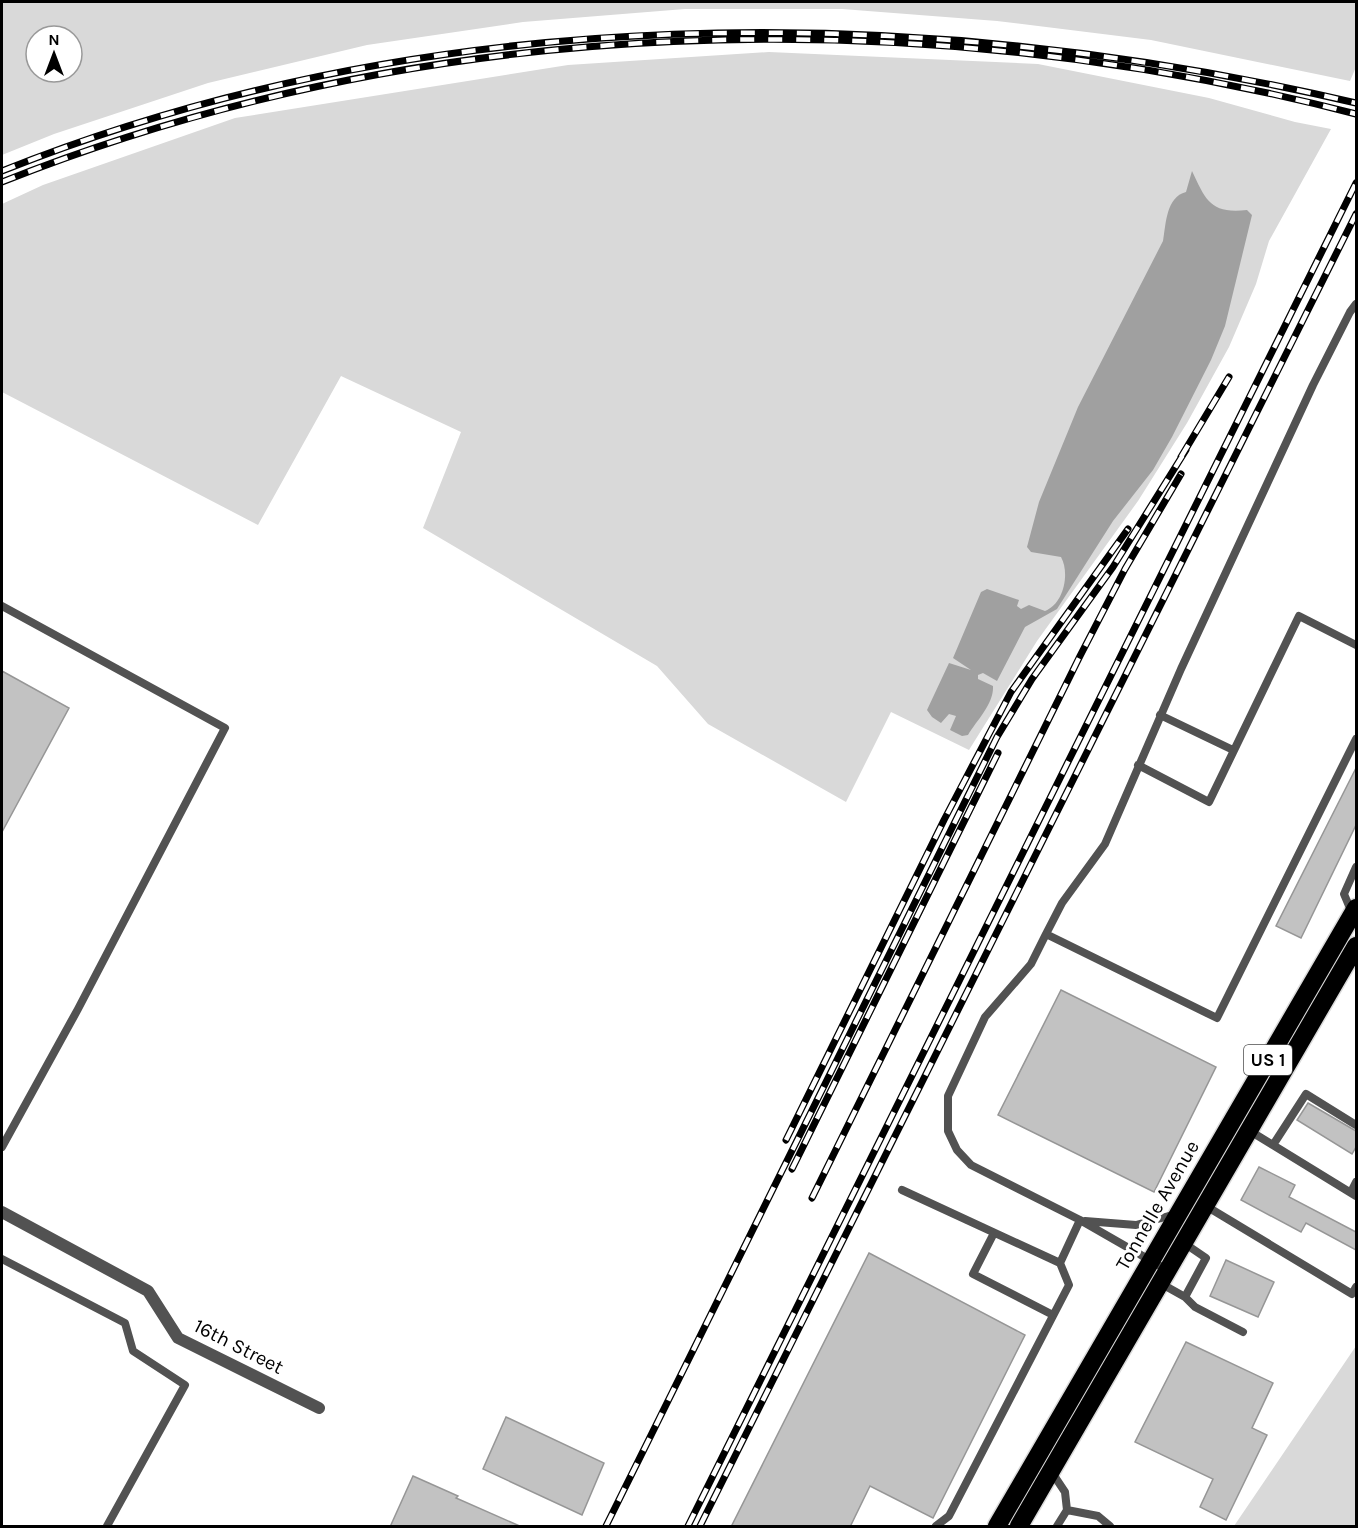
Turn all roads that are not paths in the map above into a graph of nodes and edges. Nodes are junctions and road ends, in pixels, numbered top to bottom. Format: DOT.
graph roads {
  1 [pos="1356,304"];
  2 [pos="2,606"];
  3 [pos="1356,645"];
  4 [pos="1160,715"];
  5 [pos="1356,739"];
  6 [pos="1233,750"];
  7 [pos="1138,765"];
  8 [pos="1356,867"];
  9 [pos="1354,911"];
  10 [pos="1046,934"];
  11 [pos="1356,946"];
  12 [pos="1356,1125"];
  13 [pos="1250,1131"];
  14 [pos="1273,1145"];
  15 [pos="2,1147"];
  16 [pos="1356,1182"];
  17 [pos="902,1190"];
  18 [pos="1354,1194"];
  19 [pos="1206,1206"];
  20 [pos="2,1212"];
  21 [pos="1179,1213"];
  22 [pos="1080,1220"];
  23 [pos="994,1233"];
  24 [pos="1183,1243"];
  25 [pos="2,1259"];
  26 [pos="1150,1261"];
  27 [pos="1060,1263"];
  28 [pos="1163,1276"];
  29 [pos="1356,1287"];
  30 [pos="1185,1297"];
  31 [pos="1053,1315"];
  32 [pos="1243,1332"];
  33 [pos="319,1408"];
  34 [pos="1051,1471"];
  35 [pos="1067,1510"];
  36 [pos="107,1527"];
  37 [pos="936,1527"];
  38 [pos="997,1527"];
  39 [pos="1019,1527"];
  40 [pos="1057,1527"];
  41 [pos="1110,1527"];
  1 -- 4 [label="lane"];
  2 -- 15 [label="lane"];
  3 -- 6 [label="lane"];
  4 -- 6 [label="lane"];
  4 -- 7 [label="lane"];
  5 -- 10 [label="lane"];
  6 -- 7 [label="lane"];
  7 -- 10 [label="lane"];
  8 -- 9 [label="lane"];
  9 -- 21 [label="highway, Tonnelle Avenue / US 1"];
  10 -- 22 [label="lane"];
  11 -- 13 [label="highway, Tonnelle Avenue / US 1"];
  12 -- 14 [label="lane"];
  13 -- 14 [label="lane"];
  13 -- 19 [label="highway, Tonnelle Avenue / US 1"];
  14 -- 18 [label="lane"];
  16 -- 18 [label="lane"];
  17 -- 23 [label="lane"];
  19 -- 24 [label="highway, Tonnelle Avenue / US 1"];
  19 -- 29 [label="lane"];
  20 -- 33 [label="street, 16th Street"];
  21 -- 22 [label="lane"];
  21 -- 26 [label="highway, Tonnelle Avenue / US 1"];
  22 -- 26 [label="lane"];
  22 -- 27 [label="lane"];
  23 -- 27 [label="lane"];
  23 -- 31 [label="lane"];
  24 -- 28 [label="highway, Tonnelle Avenue / US 1"];
  24 -- 30 [label="lane"];
  25 -- 36 [label="lane"];
  26 -- 28 [label="lane"];
  26 -- 38 [label="highway, Tonnelle Avenue / US 1"];
  27 -- 31 [label="lane"];
  28 -- 30 [label="lane"];
  28 -- 34 [label="highway, Tonnelle Avenue / US 1"];
  30 -- 32 [label="lane"];
  31 -- 37 [label="lane"];
  34 -- 35 [label="lane"];
  34 -- 39 [label="highway, Tonnelle Avenue / US 1"];
  35 -- 40 [label="lane"];
  35 -- 41 [label="lane"];
}
